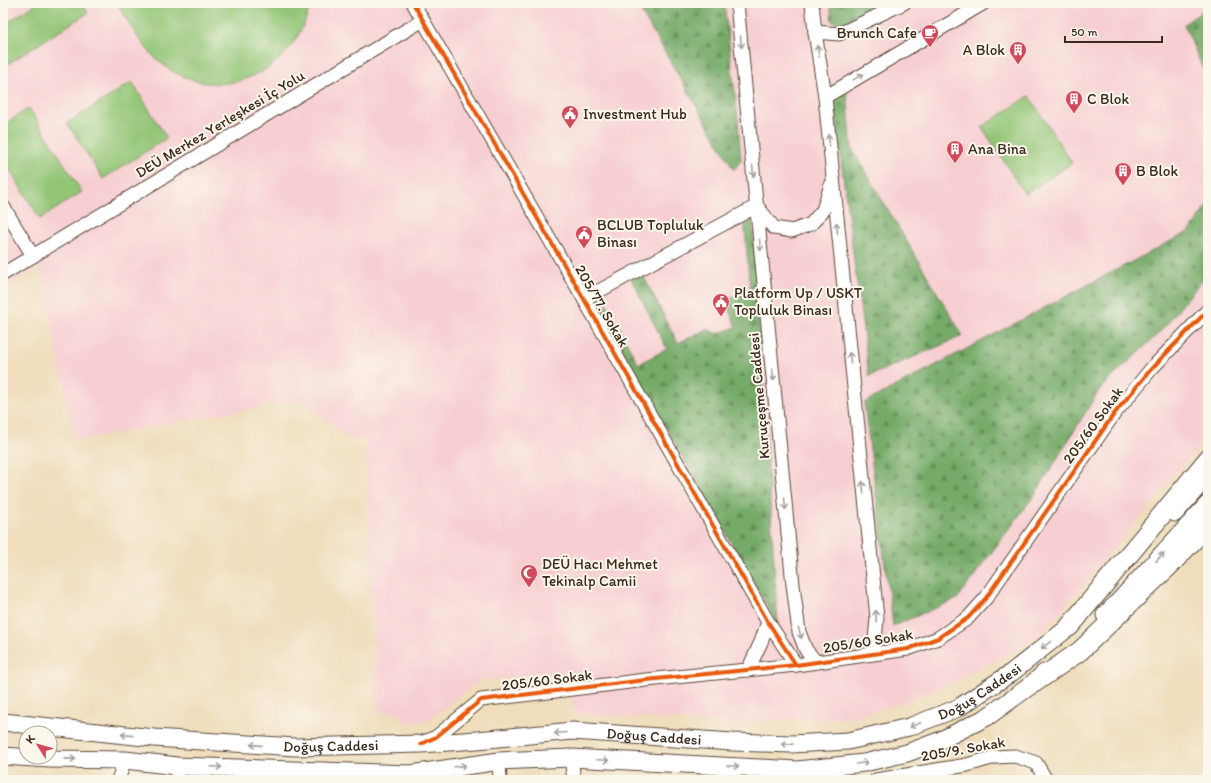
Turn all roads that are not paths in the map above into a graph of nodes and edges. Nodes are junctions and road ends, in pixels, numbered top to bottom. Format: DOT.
graph roads {
  1 [pos="413,3"];
  2 [pos="737,3"];
  3 [pos="812,3"];
  4 [pos="904,3"];
  5 [pos="984,3"];
  6 [pos="423,20"];
  7 [pos="815,32"];
  8 [pos="825,97"];
  9 [pos="833,179"];
  10 [pos="3,206"];
  11 [pos="757,206"];
  12 [pos="33,256"];
  13 [pos="3,274"];
  14 [pos="584,299"];
  15 [pos="1208,310"];
  16 [pos="1208,459"];
  17 [pos="1208,475"];
  18 [pos="1208,504"];
  19 [pos="1208,525"];
  20 [pos="768,622"];
  21 [pos="1069,627"];
  22 [pos="871,654"];
  23 [pos="816,662"];
  24 [pos="796,665"];
  25 [pos="748,670"];
  26 [pos="1034,683"];
  27 [pos="456,721"];
  28 [pos="3,722"];
  29 [pos="477,740"];
  30 [pos="420,744"];
  31 [pos="3,756"];
  32 [pos="571,758"];
  33 [pos="125,760"];
  34 [pos="499,761"];
  35 [pos="177,773"];
  36 [pos="118,780"];
  37 [pos="500,780"];
  38 [pos="574,780"];
  39 [pos="876,780"];
  40 [pos="1046,780"];
  1 -- 6 [label="street, 205/77. Sokak"];
  2 -- 11 [label="street, Kuruçeşme Caddesi, one-way"];
  3 -- 7 [label="street"];
  4 -- 7 [label="street"];
  8 -- 5 [label="street, one-way"];
  6 -- 12 [label="street, DEÜ Merkez Yerleşkesi İç Yolu"];
  6 -- 14 [label="street, 205/77. Sokak"];
  8 -- 7 [label="street, one-way"];
  9 -- 8 [label="street, one-way"];
  9 -- 11 [label="street"];
  22 -- 9 [label="street, one-way"];
  10 -- 12 [label="street"];
  11 -- 14 [label="street"];
  11 -- 23 [label="street, Kuruçeşme Caddesi, one-way"];
  12 -- 13 [label="street, DEÜ Merkez Yerleşkesi İç Yolu"];
  14 -- 20 [label="street, 205/77. Sokak"];
  15 -- 22 [label="street, 205/60 Sokak"];
  16 -- 21 [label="highway"];
  17 -- 21 [label="main road, Doğuş Caddesi"];
  26 -- 18 [label="main road, Doğuş Caddesi, one-way"];
  19 -- 26 [label="highway"];
  20 -- 24 [label="street, 205/77. Sokak"];
  20 -- 25 [label="street"];
  21 -- 29 [label="main road, Doğuş Caddesi, one-way"];
  22 -- 23 [label="street, 205/60 Sokak"];
  23 -- 24 [label="street, 205/60 Sokak"];
  24 -- 25 [label="street, 205/60 Sokak"];
  25 -- 27 [label="street, 205/60 Sokak"];
  32 -- 26 [label="main road, Doğuş Caddesi, one-way"];
  27 -- 29 [label="street"];
  27 -- 30 [label="street, 205/60 Sokak"];
  30 -- 28 [label="main road, Doğuş Caddesi, one-way"];
  29 -- 30 [label="main road, Doğuş Caddesi"];
  31 -- 33 [label="main road, Doğuş Caddesi, one-way"];
  32 -- 34 [label="main road, Doğuş Caddesi"];
  32 -- 38 [label="street"];
  33 -- 35 [label="main road, Doğuş Caddesi"];
  33 -- 36 [label="street"];
  35 -- 34 [label="main road, Doğuş Caddesi, one-way"];
  34 -- 37 [label="street"];
  39 -- 40 [label="street, 205/9. Sokak"];
}
